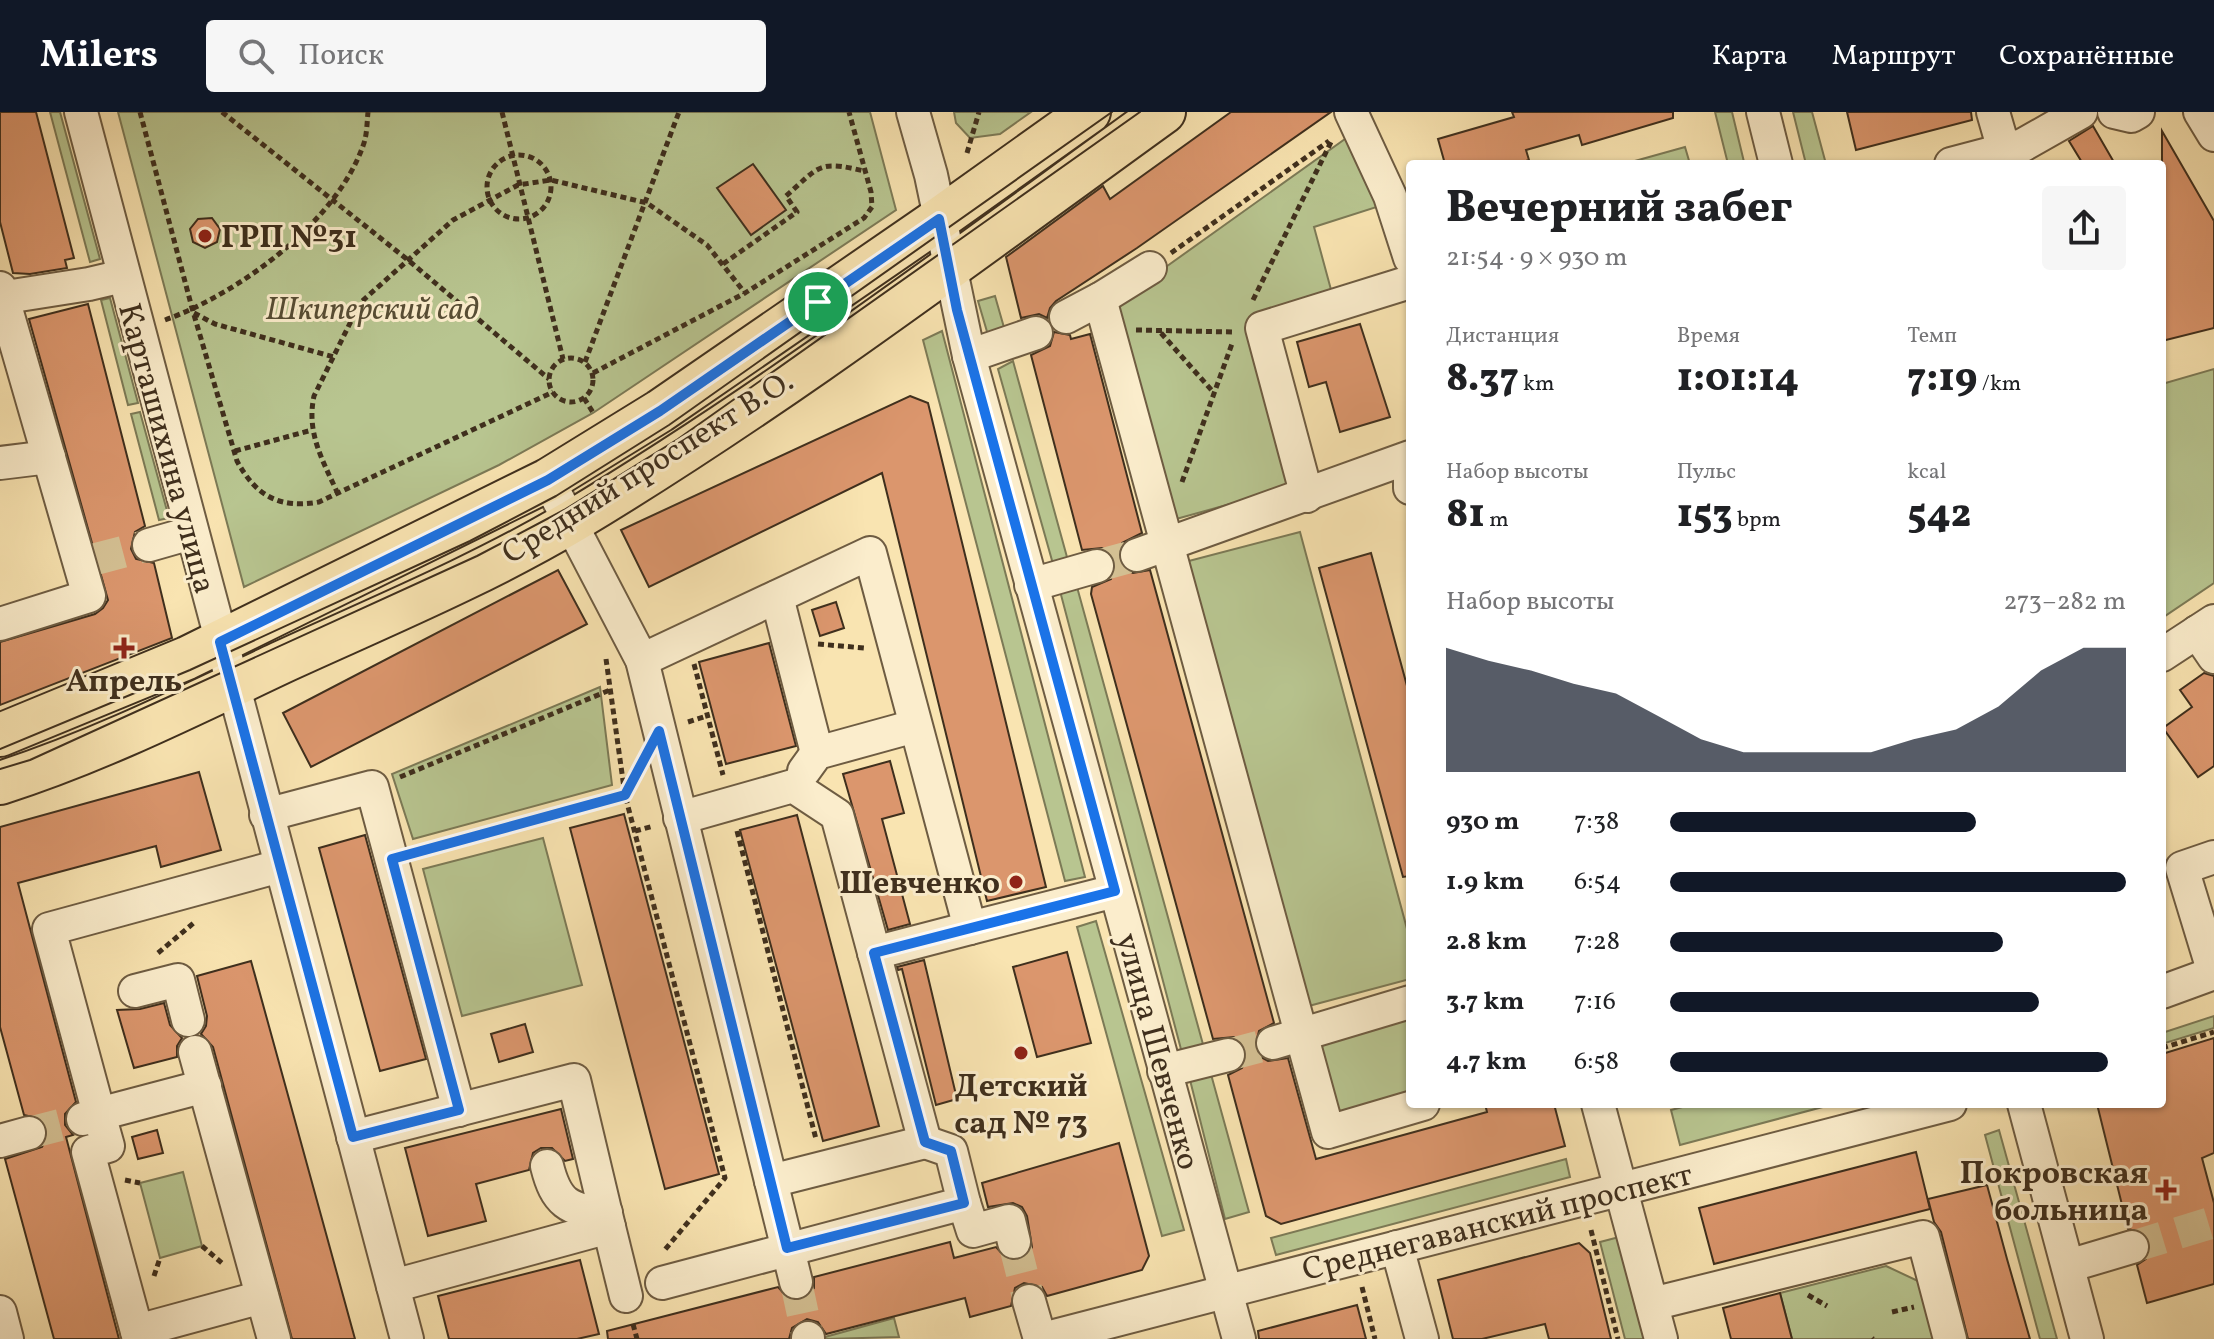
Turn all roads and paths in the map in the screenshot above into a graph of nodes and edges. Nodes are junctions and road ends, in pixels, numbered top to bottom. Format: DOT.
graph roads {
  1 [pos="81,112"];
  2 [pos="140,112"];
  3 [pos="222,112"];
  4 [pos="368,112"];
  5 [pos="502,112"];
  6 [pos="679,112"];
  7 [pos="849,112"];
  8 [pos="913,112"];
  9 [pos="979,112"];
  10 [pos="1089,112"];
  11 [pos="1164,112"];
  12 [pos="1763,112"];
  13 [pos="1993,112"];
  14 [pos="2081,112"];
  15 [pos="2114,112"];
  16 [pos="2138,112"];
  17 [pos="2200,112"];
  18 [pos="1354,117"];
  19 [pos="2214,135"];
  20 [pos="2004,150"];
  21 [pos="967,153"];
  22 [pos="511,156"];
  23 [pos="1775,160"];
  24 [pos="1966,160"];
  25 [pos="865,172"];
  26 [pos="551,180"];
  27 [pos="518,185"];
  28 [pos="489,198"];
  29 [pos="332,202"];
  30 [pos="647,203"];
  31 [pos="527,218"];
  32 [pos="939,219"];
  33 [pos="1406,246"];
  34 [pos="408,260"];
  35 [pos="723,264"];
  36 [pos="949,268"];
  37 [pos="1150,268"];
  38 [pos="123,276"];
  39 [pos="1406,283"];
  40 [pos="745,293"];
  41 [pos="1,294"];
  42 [pos="192,310"];
  43 [pos="1103,313"];
  44 [pos="1066,317"];
  45 [pos="164,321"];
  46 [pos="1262,328"];
  47 [pos="1160,332"];
  48 [pos="1036,333"];
  49 [pos="969,356"];
  50 [pos="334,357"];
  51 [pos="563,359"];
  52 [pos="585,362"];
  53 [pos="593,373"];
  54 [pos="549,379"];
  55 [pos="553,392"];
  56 [pos="1214,393"];
  57 [pos="584,398"];
  58 [pos="591,410"];
  59 [pos="312,430"];
  60 [pos="235,451"];
  61 [pos="49,457"];
  62 [pos="1406,459"];
  63 [pos="0,463"];
  64 [pos="548,480"];
  65 [pos="338,494"];
  66 [pos="1307,496"];
  67 [pos="571,522"];
  68 [pos="191,533"];
  69 [pos="1167,543"];
  70 [pos="149,545"];
  71 [pos="1137,555"];
  72 [pos="1097,566"];
  73 [pos="1031,585"];
  74 [pos="777,597"];
  75 [pos="0,624"];
  76 [pos="2208,637"];
  77 [pos="688,638"];
  78 [pos="220,642"];
  79 [pos="2166,653"];
  80 [pos="605,656"];
  81 [pos="642,660"];
  82 [pos="232,687"];
  83 [pos="610,690"];
  84 [pos="915,726"];
  85 [pos="659,731"];
  86 [pos="0,735"];
  87 [pos="817,753"];
  88 [pos="0,783"];
  89 [pos="793,786"];
  90 [pos="372,787"];
  91 [pos="625,795"];
  92 [pos="730,804"];
  93 [pos="266,815"];
  94 [pos="680,818"];
  95 [pos="2214,857"];
  96 [pos="392,859"];
  97 [pos="280,866"];
  98 [pos="1115,891"];
  99 [pos="970,928"];
  100 [pos="874,953"];
  101 [pos="2214,973"];
  102 [pos="135,991"];
  103 [pos="2166,991"];
  104 [pos="1406,1003"];
  105 [pos="188,1020"];
  106 [pos="2214,1032"];
  107 [pos="1286,1039"];
  108 [pos="2166,1047"];
  109 [pos="195,1052"];
  110 [pos="1228,1055"];
  111 [pos="1164,1071"];
  112 [pos="205,1086"];
  113 [pos="1409,1108"];
  114 [pos="1599,1108"];
  115 [pos="1935,1108"];
  116 [pos="2025,1108"];
  117 [pos="459,1110"];
  118 [pos="91,1117"];
  119 [pos="353,1137"];
  120 [pos="925,1142"];
  121 [pos="547,1166"];
  122 [pos="824,1167"];
  123 [pos="771,1181"];
  124 [pos="1622,1189"];
  125 [pos="964,1203"];
  126 [pos="607,1220"];
  127 [pos="1591,1230"];
  128 [pos="1014,1242"];
  129 [pos="1397,1247"];
  130 [pos="2132,1247"];
  131 [pos="787,1248"];
  132 [pos="2068,1266"];
  133 [pos="796,1282"];
  134 [pos="662,1283"];
  135 [pos="393,1286"];
  136 [pos="1362,1286"];
  137 [pos="1226,1292"];
  138 [pos="626,1296"];
  139 [pos="262,1297"];
  140 [pos="1029,1301"];
  141 [pos="1652,1304"];
  142 [pos="0,1312"];
  143 [pos="138,1335"];
  144 [pos="7,1339"];
  145 [pos="274,1339"];
  146 [pos="407,1339"];
  147 [pos="1041,1339"];
  148 [pos="1239,1339"];
  149 [pos="1375,1339"];
  150 [pos="1422,1339"];
  151 [pos="1618,1339"];
  152 [pos="1661,1339"];
  153 [pos="1950,1339"];
  154 [pos="2087,1339"];
  1 -- 38 [label="street, Карташихина улица"];
  2 -- 42 [label="path"];
  3 -- 29 [label="path"];
  4 -- 29 [label="path"];
  5 -- 22 [label="path"];
  6 -- 30 [label="path"];
  7 -- 25 [label="path"];
  8 -- 32 [label="street, улица Шевченко"];
  9 -- 21 [label="path"];
  10 -- 32 [label="main road, Средний проспект В.О."];
  11 -- 36 [label="main road, Средний проспект В.О."];
  12 -- 23 [label="street"];
  13 -- 20 [label="street"];
  14 -- 20 [label="street"];
  15 -- 16 [label="street"];
  17 -- 19 [label="street"];
  18 -- 33 [label="street"];
  18 -- 37 [label="path"];
  20 -- 24 [label="street"];
  22 -- 26 [label="path"];
  22 -- 27 [label="path"];
  22 -- 28 [label="path"];
  25 -- 35 [label="path"];
  25 -- 40 [label="path"];
  26 -- 27 [label="path"];
  26 -- 30 [label="path"];
  26 -- 31 [label="path"];
  27 -- 28 [label="path"];
  27 -- 31 [label="path"];
  28 -- 31 [label="path"];
  28 -- 34 [label="path"];
  29 -- 34 [label="path"];
  29 -- 42 [label="path"];
  30 -- 35 [label="path"];
  30 -- 52 [label="path"];
  31 -- 51 [label="path"];
  32 -- 36 [label="street, улица Шевченко"];
  32 -- 64 [label="main road, Средний проспект В.О."];
  34 -- 50 [label="path"];
  34 -- 54 [label="path"];
  35 -- 40 [label="path"];
  36 -- 49 [label="street, улица Шевченко"];
  36 -- 67 [label="main road, Средний проспект В.О."];
  37 -- 43 [label="street"];
  38 -- 41 [label="street"];
  38 -- 68 [label="street, Карташихина улица"];
  39 -- 46 [label="street"];
  40 -- 53 [label="path"];
  41 -- 61 [label="street"];
  42 -- 45 [label="path"];
  42 -- 50 [label="path"];
  42 -- 60 [label="path"];
  43 -- 44 [label="street"];
  43 -- 47 [label="path"];
  43 -- 69 [label="street"];
  46 -- 47 [label="path"];
  46 -- 66 [label="street"];
  47 -- 56 [label="path"];
  48 -- 49 [label="street"];
  49 -- 73 [label="street, улица Шевченко"];
  50 -- 59 [label="path"];
  51 -- 52 [label="path"];
  51 -- 54 [label="path"];
  52 -- 53 [label="path"];
  53 -- 57 [label="path"];
  54 -- 55 [label="path"];
  55 -- 57 [label="path"];
  55 -- 65 [label="path"];
  57 -- 58 [label="path"];
  59 -- 60 [label="path"];
  59 -- 65 [label="path"];
  60 -- 65 [label="path"];
  61 -- 63 [label="street"];
  61 -- 75 [label="street"];
  62 -- 66 [label="street"];
  64 -- 67 [label="street"];
  64 -- 78 [label="main road, Средний проспект В.О."];
  66 -- 69 [label="street"];
  67 -- 81 [label="street"];
  67 -- 82 [label="main road, Средний проспект В.О."];
  68 -- 70 [label="street"];
  68 -- 78 [label="street, Карташихина улица"];
  69 -- 71 [label="street"];
  69 -- 107 [label="street"];
  72 -- 73 [label="street"];
  73 -- 98 [label="street, улица Шевченко"];
  74 -- 77 [label="street"];
  74 -- 84 [label="street"];
  74 -- 87 [label="street"];
  76 -- 79 [label="street"];
  77 -- 81 [label="street"];
  77 -- 92 [label="path"];
  78 -- 82 [label="street, Карташихина улица"];
  78 -- 86 [label="main road, Средний проспект В.О."];
  80 -- 83 [label="path"];
  81 -- 85 [label="street"];
  82 -- 88 [label="main road, Средний проспект В.О."];
  82 -- 93 [label="street, Карташихина улица"];
  83 -- 90 [label="path"];
  83 -- 91 [label="path"];
  84 -- 87 [label="street"];
  84 -- 99 [label="street"];
  85 -- 91 [label="path"];
  85 -- 94 [label="street"];
  87 -- 89 [label="street"];
  89 -- 92 [label="street"];
  89 -- 100 [label="street"];
  90 -- 93 [label="street"];
  90 -- 96 [label="street"];
  91 -- 96 [label="path"];
  91 -- 138 [label="path"];
  92 -- 94 [label="street"];
  92 -- 122 [label="path"];
  93 -- 97 [label="street, Карташихина улица"];
  94 -- 123 [label="street"];
  95 -- 101 [label="street"];
  96 -- 117 [label="street"];
  97 -- 118 [label="street"];
  97 -- 119 [label="street, Карташихина улица"];
  98 -- 99 [label="street"];
  98 -- 111 [label="street, улица Шевченко"];
  99 -- 100 [label="street"];
  100 -- 120 [label="street"];
  101 -- 103 [label="street"];
  102 -- 105 [label="street"];
  104 -- 107 [label="street"];
  106 -- 108 [label="path"];
  107 -- 113 [label="street"];
  109 -- 112 [label="street"];
  110 -- 111 [label="street"];
  111 -- 137 [label="street, улица Шевченко"];
  112 -- 118 [label="street"];
  112 -- 139 [label="street"];
  114 -- 124 [label="street"];
  115 -- 124 [label="street, Среднегаванский проспект"];
  116 -- 132 [label="street"];
  117 -- 119 [label="street"];
  117 -- 126 [label="street"];
  118 -- 143 [label="street"];
  119 -- 135 [label="street, Карташихина улица"];
  120 -- 122 [label="street"];
  120 -- 125 [label="street"];
  121 -- 126 [label="street"];
  122 -- 123 [label="street"];
  123 -- 131 [label="street"];
  124 -- 129 [label="street, Среднегаванский проспект"];
  124 -- 141 [label="street"];
  125 -- 128 [label="street"];
  125 -- 131 [label="street"];
  126 -- 135 [label="street"];
  126 -- 138 [label="street"];
  127 -- 151 [label="path"];
  129 -- 137 [label="street, Среднегаванский проспект"];
  129 -- 150 [label="street"];
  130 -- 132 [label="street"];
  131 -- 133 [label="street"];
  131 -- 134 [label="street"];
  132 -- 154 [label="street"];
  135 -- 146 [label="street, Карташихина улица"];
  136 -- 149 [label="path"];
  137 -- 147 [label="street, Среднегаванский проспект"];
  137 -- 148 [label="street, улица Шевченко"];
  139 -- 143 [label="street"];
  139 -- 145 [label="street"];
  140 -- 147 [label="street"];
  141 -- 152 [label="street"];
  141 -- 153 [label="street"];
  142 -- 144 [label="street"];
}
